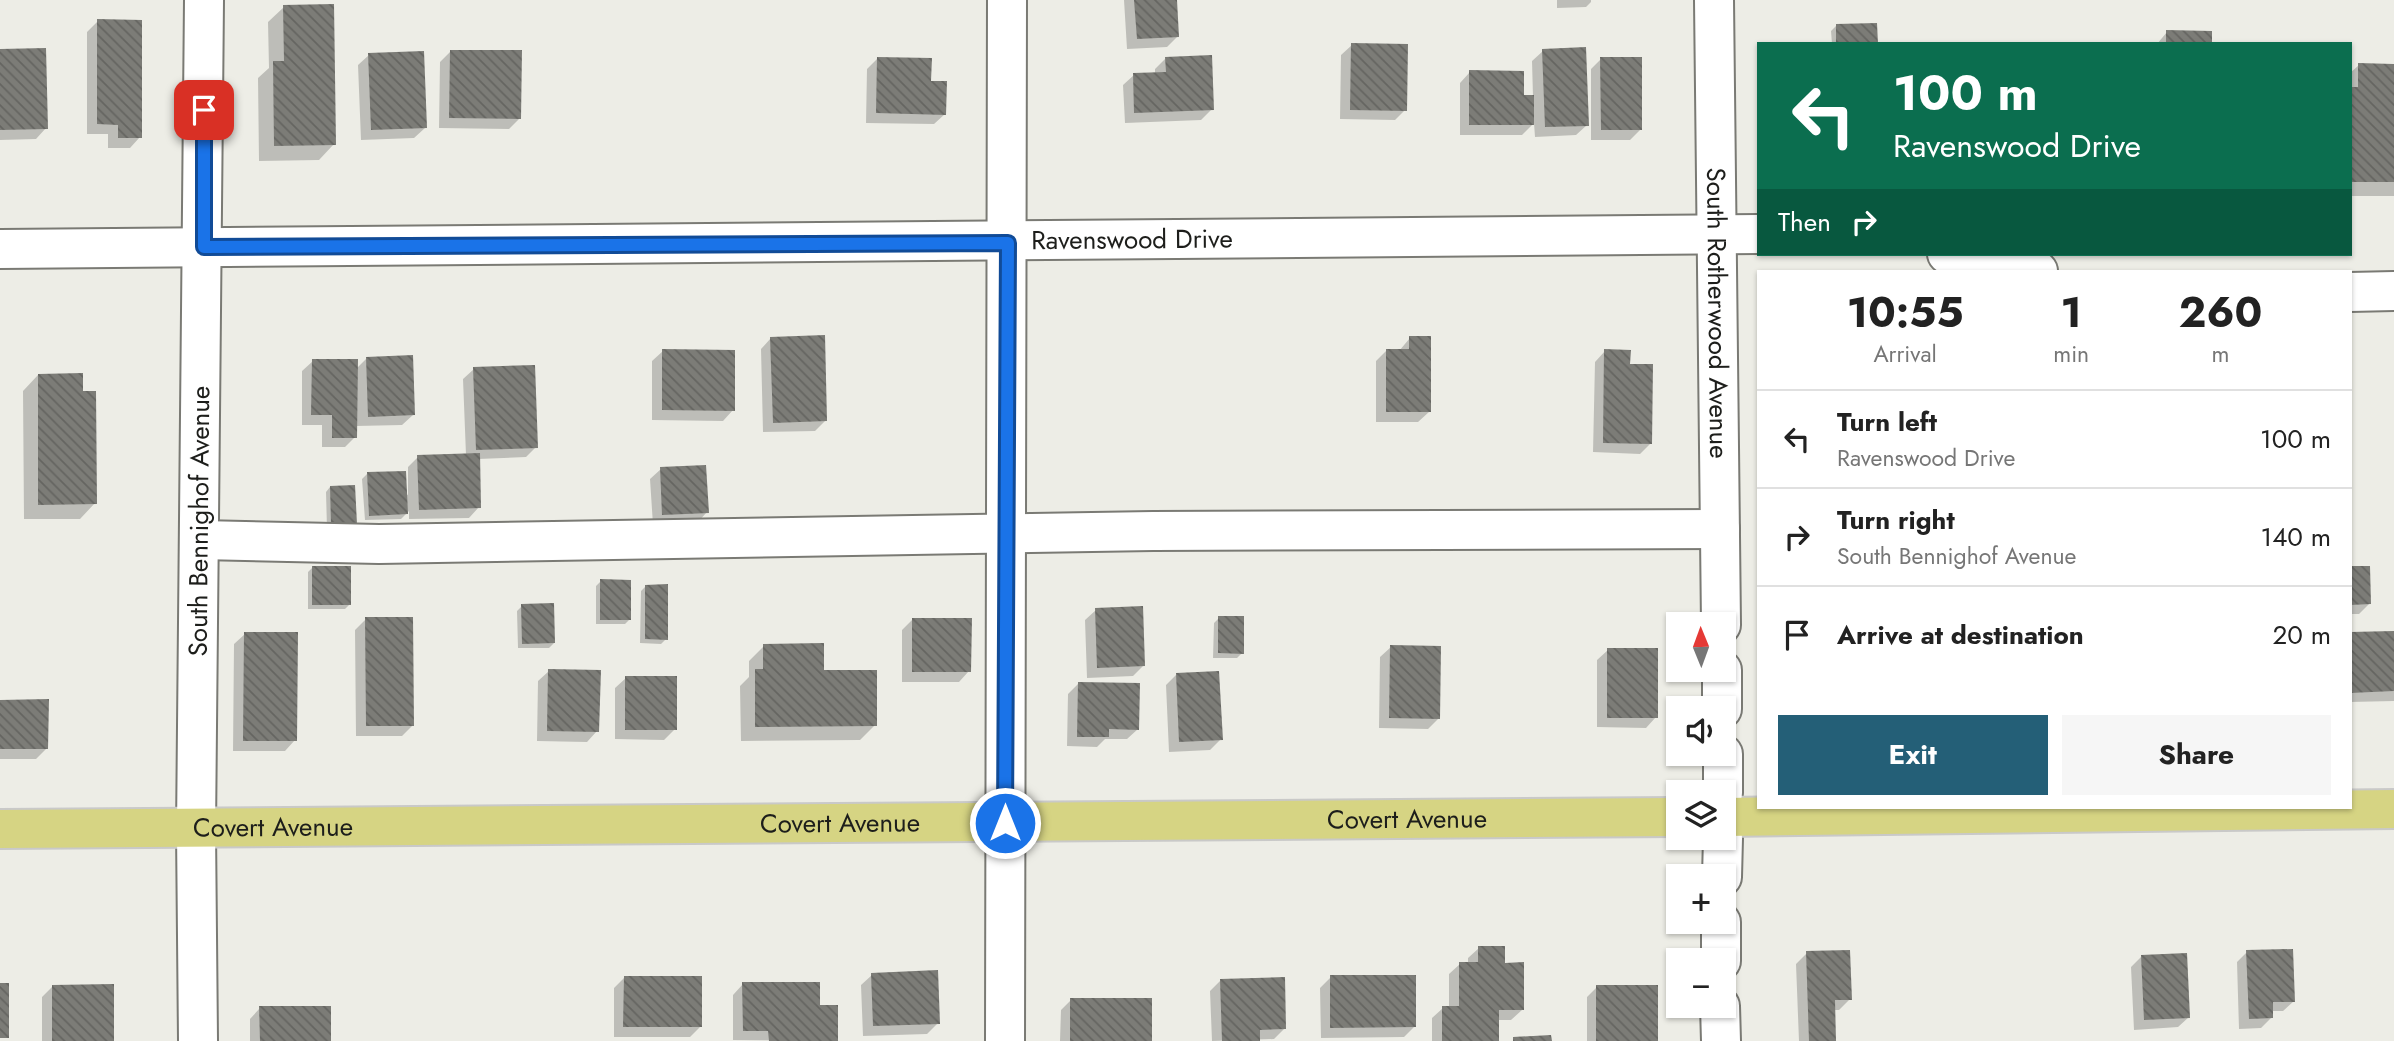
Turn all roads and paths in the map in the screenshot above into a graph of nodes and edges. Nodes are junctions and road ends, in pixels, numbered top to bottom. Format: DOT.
graph roads {
  1 [pos="204,0"];
  2 [pos="1007,0"];
  3 [pos="1714,0"];
  4 [pos="1716,234"];
  5 [pos="1757,234"];
  6 [pos="1008,243"];
  7 [pos="204,247"];
  8 [pos="0,249"];
  9 [pos="1958,256"];
  10 [pos="2033,270"];
  11 [pos="2394,291"];
  12 [pos="2352,292"];
  13 [pos="1720,529"];
  14 [pos="1006,533"];
  15 [pos="201,540"];
  16 [pos="1721,612"];
  17 [pos="2394,809"];
  18 [pos="1666,817"];
  19 [pos="1736,817"];
  20 [pos="1005,823"];
  21 [pos="0,829"];
  22 [pos="196,830"];
  23 [pos="1720,1018"];
  24 [pos="198,1041"];
  25 [pos="1005,1041"];
  26 [pos="1721,1041"];
  1 -- 7 [label="street, South Bennighof Avenue"];
  2 -- 6 [label="street"];
  3 -- 4 [label="street, South Rotherwood Avenue"];
  4 -- 5 [label="street, Ravenswood Drive"];
  4 -- 6 [label="street, Ravenswood Drive"];
  4 -- 13 [label="street, South Rotherwood Avenue"];
  6 -- 7 [label="street, Ravenswood Drive"];
  6 -- 14 [label="street"];
  7 -- 8 [label="street, Ravenswood Drive"];
  7 -- 15 [label="street, South Bennighof Avenue"];
  9 -- 10 [label="street"];
  11 -- 12 [label="street"];
  13 -- 14 [label="street"];
  13 -- 16 [label="street, South Rotherwood Avenue"];
  14 -- 15 [label="street"];
  14 -- 20 [label="street"];
  15 -- 22 [label="street, South Bennighof Avenue"];
  17 -- 19 [label="main road"];
  18 -- 20 [label="main road, Covert Avenue"];
  20 -- 22 [label="main road, Covert Avenue"];
  20 -- 25 [label="street"];
  21 -- 22 [label="main road, Covert Avenue"];
  22 -- 24 [label="street, South Bennighof Avenue"];
  23 -- 26 [label="street"];
}
